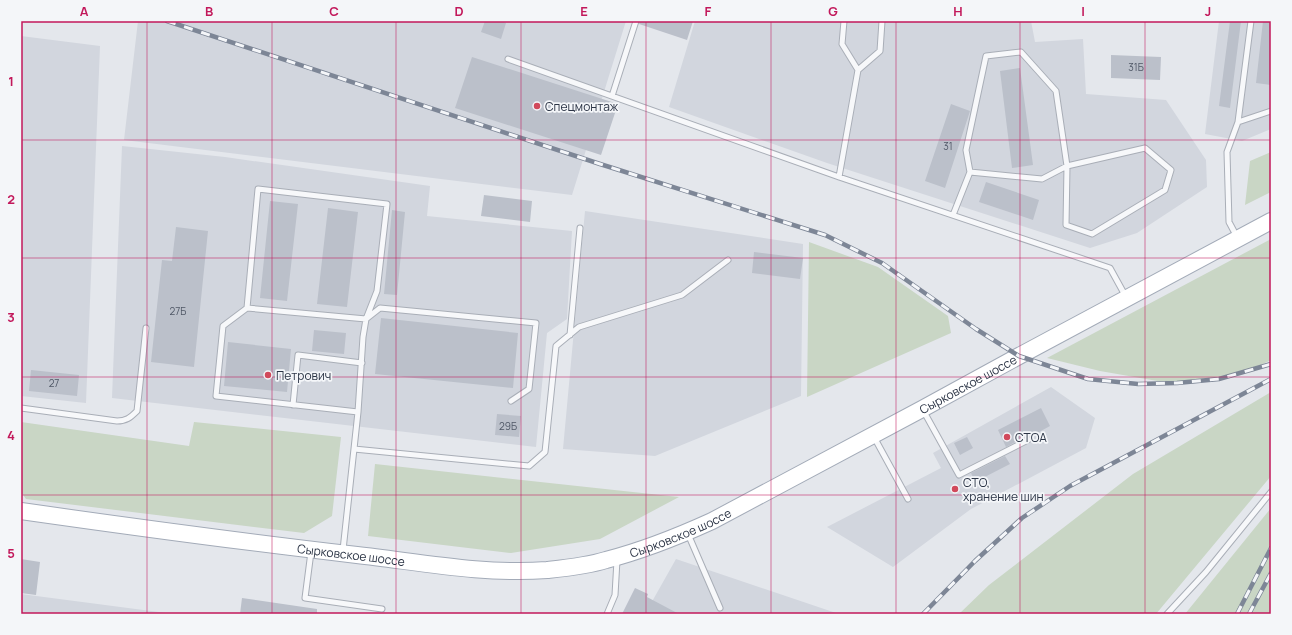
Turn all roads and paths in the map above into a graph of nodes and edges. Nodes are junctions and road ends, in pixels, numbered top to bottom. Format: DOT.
graph roads {
  1 [pos="636,21"];
  2 [pos="844,21"];
  3 [pos="882,21"];
  4 [pos="1251,21"];
  5 [pos="508,59"];
  6 [pos="858,70"];
  7 [pos="612,96"];
  8 [pos="1271,111"];
  9 [pos="1238,122"];
  10 [pos="1067,166"];
  11 [pos="970,172"];
  12 [pos="839,177"];
  13 [pos="953,215"];
  14 [pos="1270,222"];
  15 [pos="580,228"];
  16 [pos="1238,238"];
  17 [pos="728,260"];
  18 [pos="1126,298"];
  19 [pos="247,308"];
  20 [pos="366,319"];
  21 [pos="146,328"];
  22 [pos="570,334"];
  23 [pos="362,363"];
  24 [pos="511,401"];
  25 [pos="293,405"];
  26 [pos="21,408"];
  27 [pos="922,409"];
  28 [pos="358,412"];
  29 [pos="873,435"];
  30 [pos="1028,440"];
  31 [pos="354,449"];
  32 [pos="1271,492"];
  33 [pos="908,499"];
  34 [pos="22,511"];
  35 [pos="688,532"];
  36 [pos="311,549"];
  37 [pos="342,553"];
  38 [pos="618,557"];
  39 [pos="720,608"];
  40 [pos="382,610"];
  41 [pos="607,614"];
  42 [pos="1167,614"];
  1 -- 7 [label="lane"];
  2 -- 6 [label="lane"];
  3 -- 6 [label="lane"];
  4 -- 9 [label="lane"];
  5 -- 7 [label="lane"];
  6 -- 12 [label="lane"];
  7 -- 12 [label="lane"];
  8 -- 9 [label="lane"];
  9 -- 16 [label="lane"];
  10 -- 10 [label="lane"];
  10 -- 11 [label="lane"];
  10 -- 11 [label="lane"];
  11 -- 13 [label="lane"];
  12 -- 13 [label="lane"];
  13 -- 18 [label="lane"];
  14 -- 16 [label="main road, Сырковское шоссе"];
  15 -- 22 [label="lane"];
  16 -- 18 [label="main road, Сырковское шоссе"];
  17 -- 22 [label="lane"];
  18 -- 27 [label="main road, Сырковское шоссе"];
  19 -- 20 [label="lane"];
  19 -- 20 [label="lane"];
  19 -- 25 [label="lane"];
  20 -- 23 [label="lane"];
  20 -- 24 [label="lane"];
  21 -- 26 [label="lane"];
  22 -- 31 [label="lane"];
  23 -- 25 [label="lane"];
  23 -- 28 [label="lane"];
  25 -- 28 [label="lane"];
  27 -- 29 [label="main road, Сырковское шоссе"];
  27 -- 30 [label="lane"];
  28 -- 31 [label="lane"];
  29 -- 33 [label="lane"];
  29 -- 35 [label="main road, Сырковское шоссе"];
  31 -- 37 [label="lane"];
  32 -- 42 [label="lane"];
  34 -- 36 [label="main road, Сырковское шоссе"];
  35 -- 38 [label="main road, Сырковское шоссе"];
  35 -- 39 [label="lane"];
  36 -- 37 [label="main road, Сырковское шоссе"];
  36 -- 40 [label="lane"];
  37 -- 38 [label="main road, Сырковское шоссе"];
  38 -- 41 [label="lane"];
}
